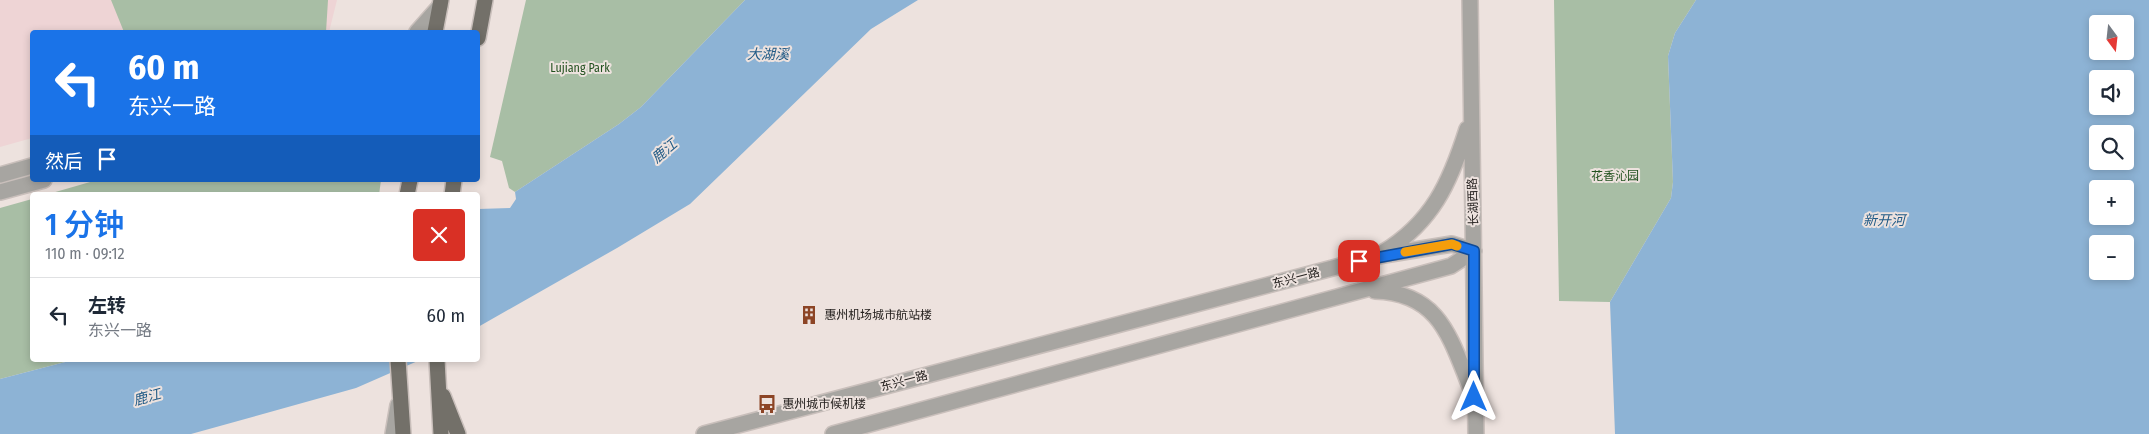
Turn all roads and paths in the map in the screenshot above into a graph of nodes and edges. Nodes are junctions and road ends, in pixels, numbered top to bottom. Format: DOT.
graph roads {
  1 [pos="485,0"];
  2 [pos="1470,0"];
  3 [pos="440,3"];
  4 [pos="419,30"];
  5 [pos="434,30"];
  6 [pos="479,30"];
  7 [pos="1470,118"];
  8 [pos="30,167"];
  9 [pos="0,175"];
  10 [pos="37,182"];
  11 [pos="0,192"];
  12 [pos="1474,251"];
  13 [pos="1378,256"];
  14 [pos="1362,290"];
  15 [pos="398,362"];
  16 [pos="437,365"];
  17 [pos="400,391"];
  18 [pos="1474,397"];
  19 [pos="393,434"];
  20 [pos="403,434"];
  21 [pos="441,434"];
  22 [pos="458,434"];
  23 [pos="704,434"];
  24 [pos="833,434"];
  25 [pos="1476,434"];
  1 -- 6 [label="main road"];
  2 -- 7 [label="street, 长湖西路"];
  3 -- 4 [label="street"];
  3 -- 5 [label="main road"];
  7 -- 12 [label="street, 长湖西路"];
  7 -- 13 [label="street"];
  8 -- 9 [label="street"];
  10 -- 11 [label="street"];
  12 -- 13 [label="street, 东兴一路"];
  12 -- 14 [label="street"];
  12 -- 18 [label="street, 长湖西路"];
  13 -- 23 [label="street, 东兴一路"];
  14 -- 18 [label="street"];
  14 -- 24 [label="street"];
  15 -- 17 [label="main road"];
  16 -- 21 [label="main road"];
  16 -- 22 [label="main road"];
  17 -- 19 [label="street"];
  17 -- 20 [label="main road"];
  18 -- 25 [label="street, 长湖西路"];
}
